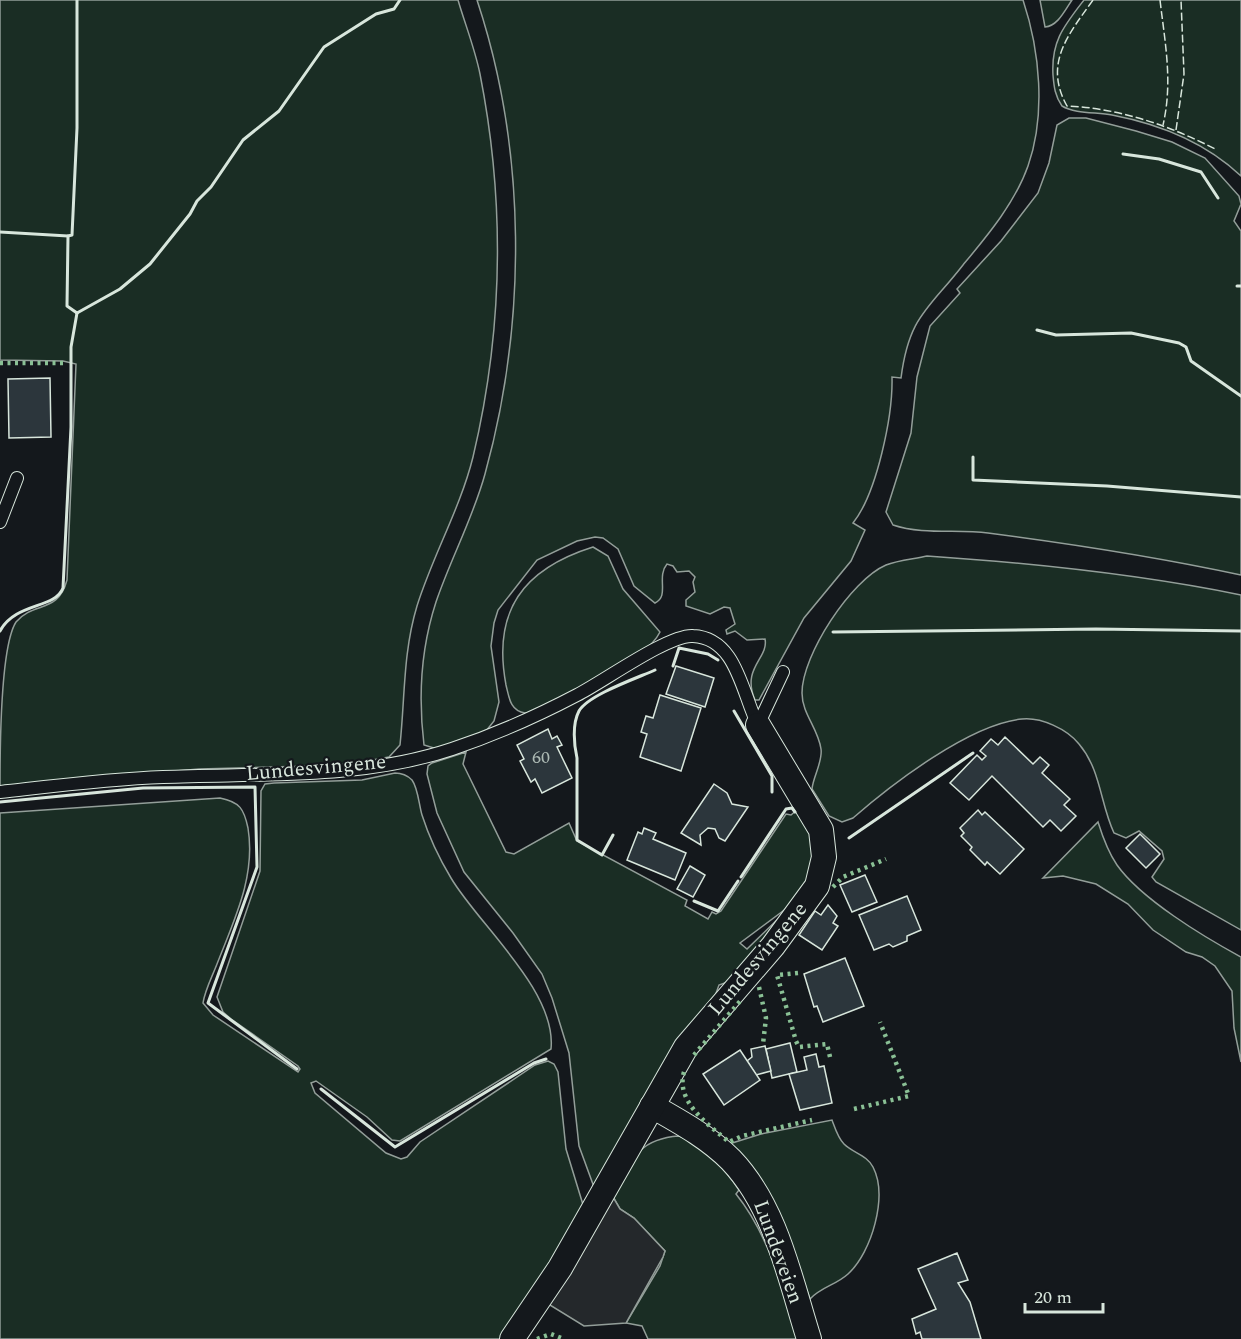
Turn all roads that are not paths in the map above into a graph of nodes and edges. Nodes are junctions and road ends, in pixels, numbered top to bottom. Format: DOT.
graph roads {
  1 [pos="17,478"];
  2 [pos="0,522"];
  3 [pos="783,672"];
  4 [pos="758,725"];
  5 [pos="0,792"];
  6 [pos="652,1106"];
  7 [pos="512,1339"];
  8 [pos="808,1339"];
  1 -- 2 [label="lane"];
  3 -- 4 [label="lane"];
  4 -- 5 [label="lane, Lundesvingene"];
  4 -- 6 [label="street, Lundesvingene"];
  6 -- 7 [label="street, Lundesvingene"];
  6 -- 8 [label="street, Lundeveien"];
}
